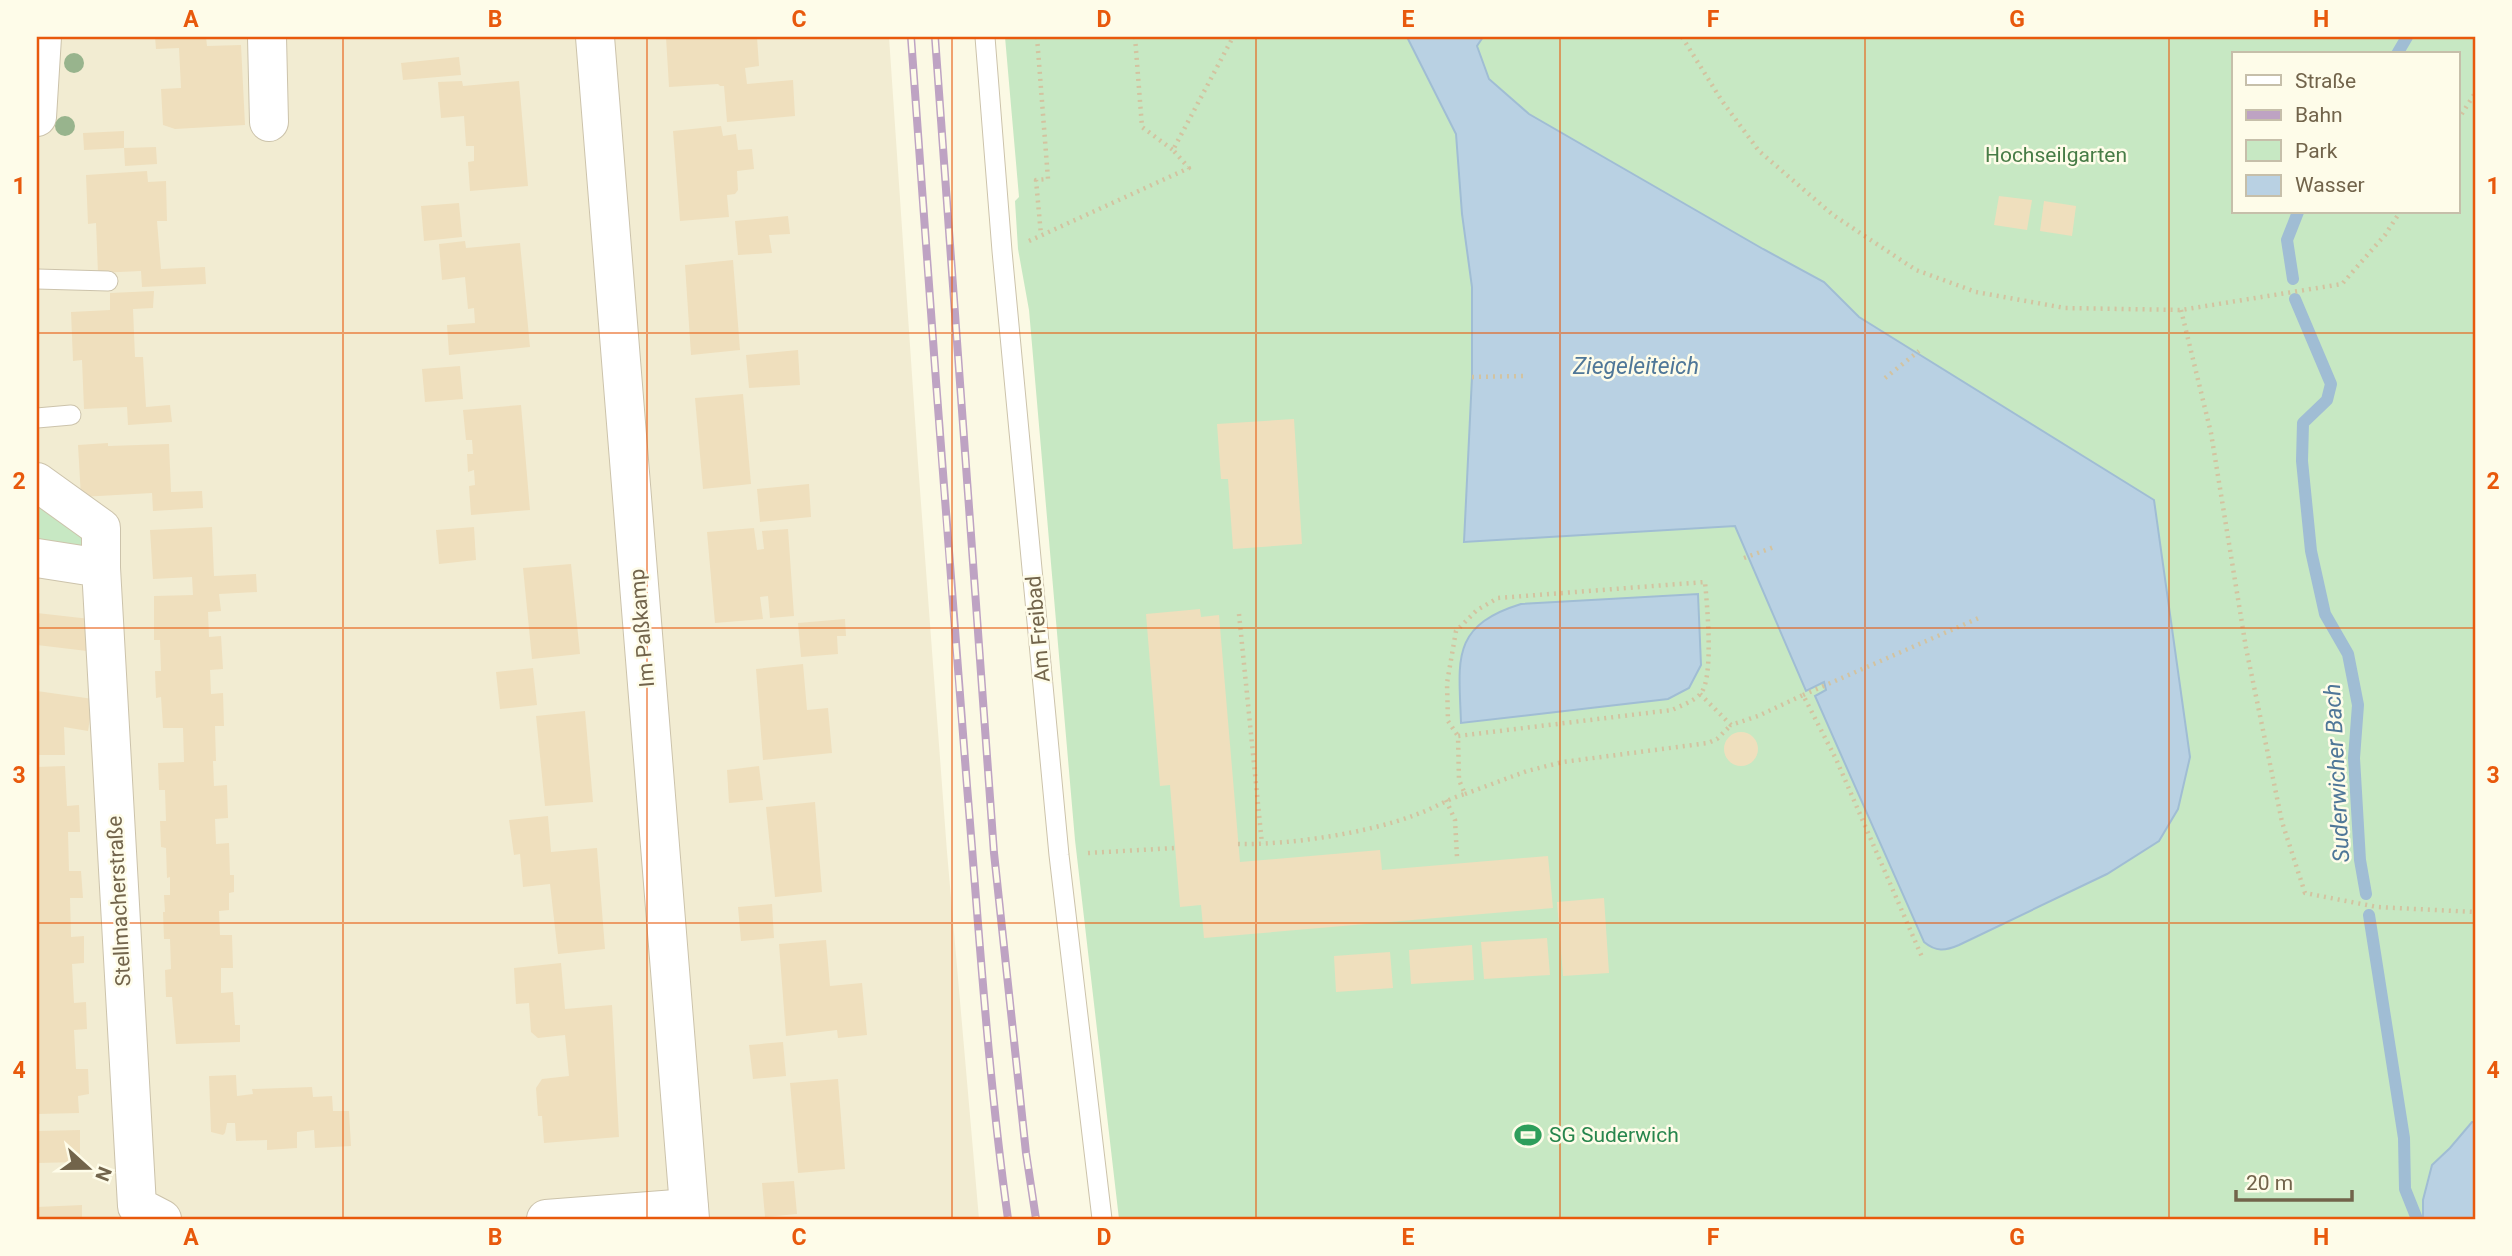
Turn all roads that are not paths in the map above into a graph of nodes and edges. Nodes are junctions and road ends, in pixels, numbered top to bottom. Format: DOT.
graph roads {
  1 [pos="42,37"];
  2 [pos="267,37"];
  3 [pos="595,37"];
  4 [pos="985,37"];
  5 [pos="37,112"];
  6 [pos="37,117"];
  7 [pos="269,121"];
  8 [pos="37,279"];
  9 [pos="108,281"];
  10 [pos="71,415"];
  11 [pos="37,418"];
  12 [pos="37,482"];
  13 [pos="37,558"];
  14 [pos="101,568"];
  15 [pos="689,1214"];
  16 [pos="162,1219"];
  17 [pos="546,1219"];
  18 [pos="1102,1219"];
  1 -- 5 [label="street"];
  2 -- 7 [label="street"];
  3 -- 15 [label="street, Im Paßkamp"];
  4 -- 18 [label="lane, Am Freibad"];
  5 -- 6 [label="street"];
  8 -- 9 [label="lane"];
  10 -- 11 [label="lane"];
  12 -- 14 [label="street, Stellmacherstraße"];
  13 -- 14 [label="street"];
  14 -- 16 [label="street, Stellmacherstraße"];
  15 -- 17 [label="street"];
}
